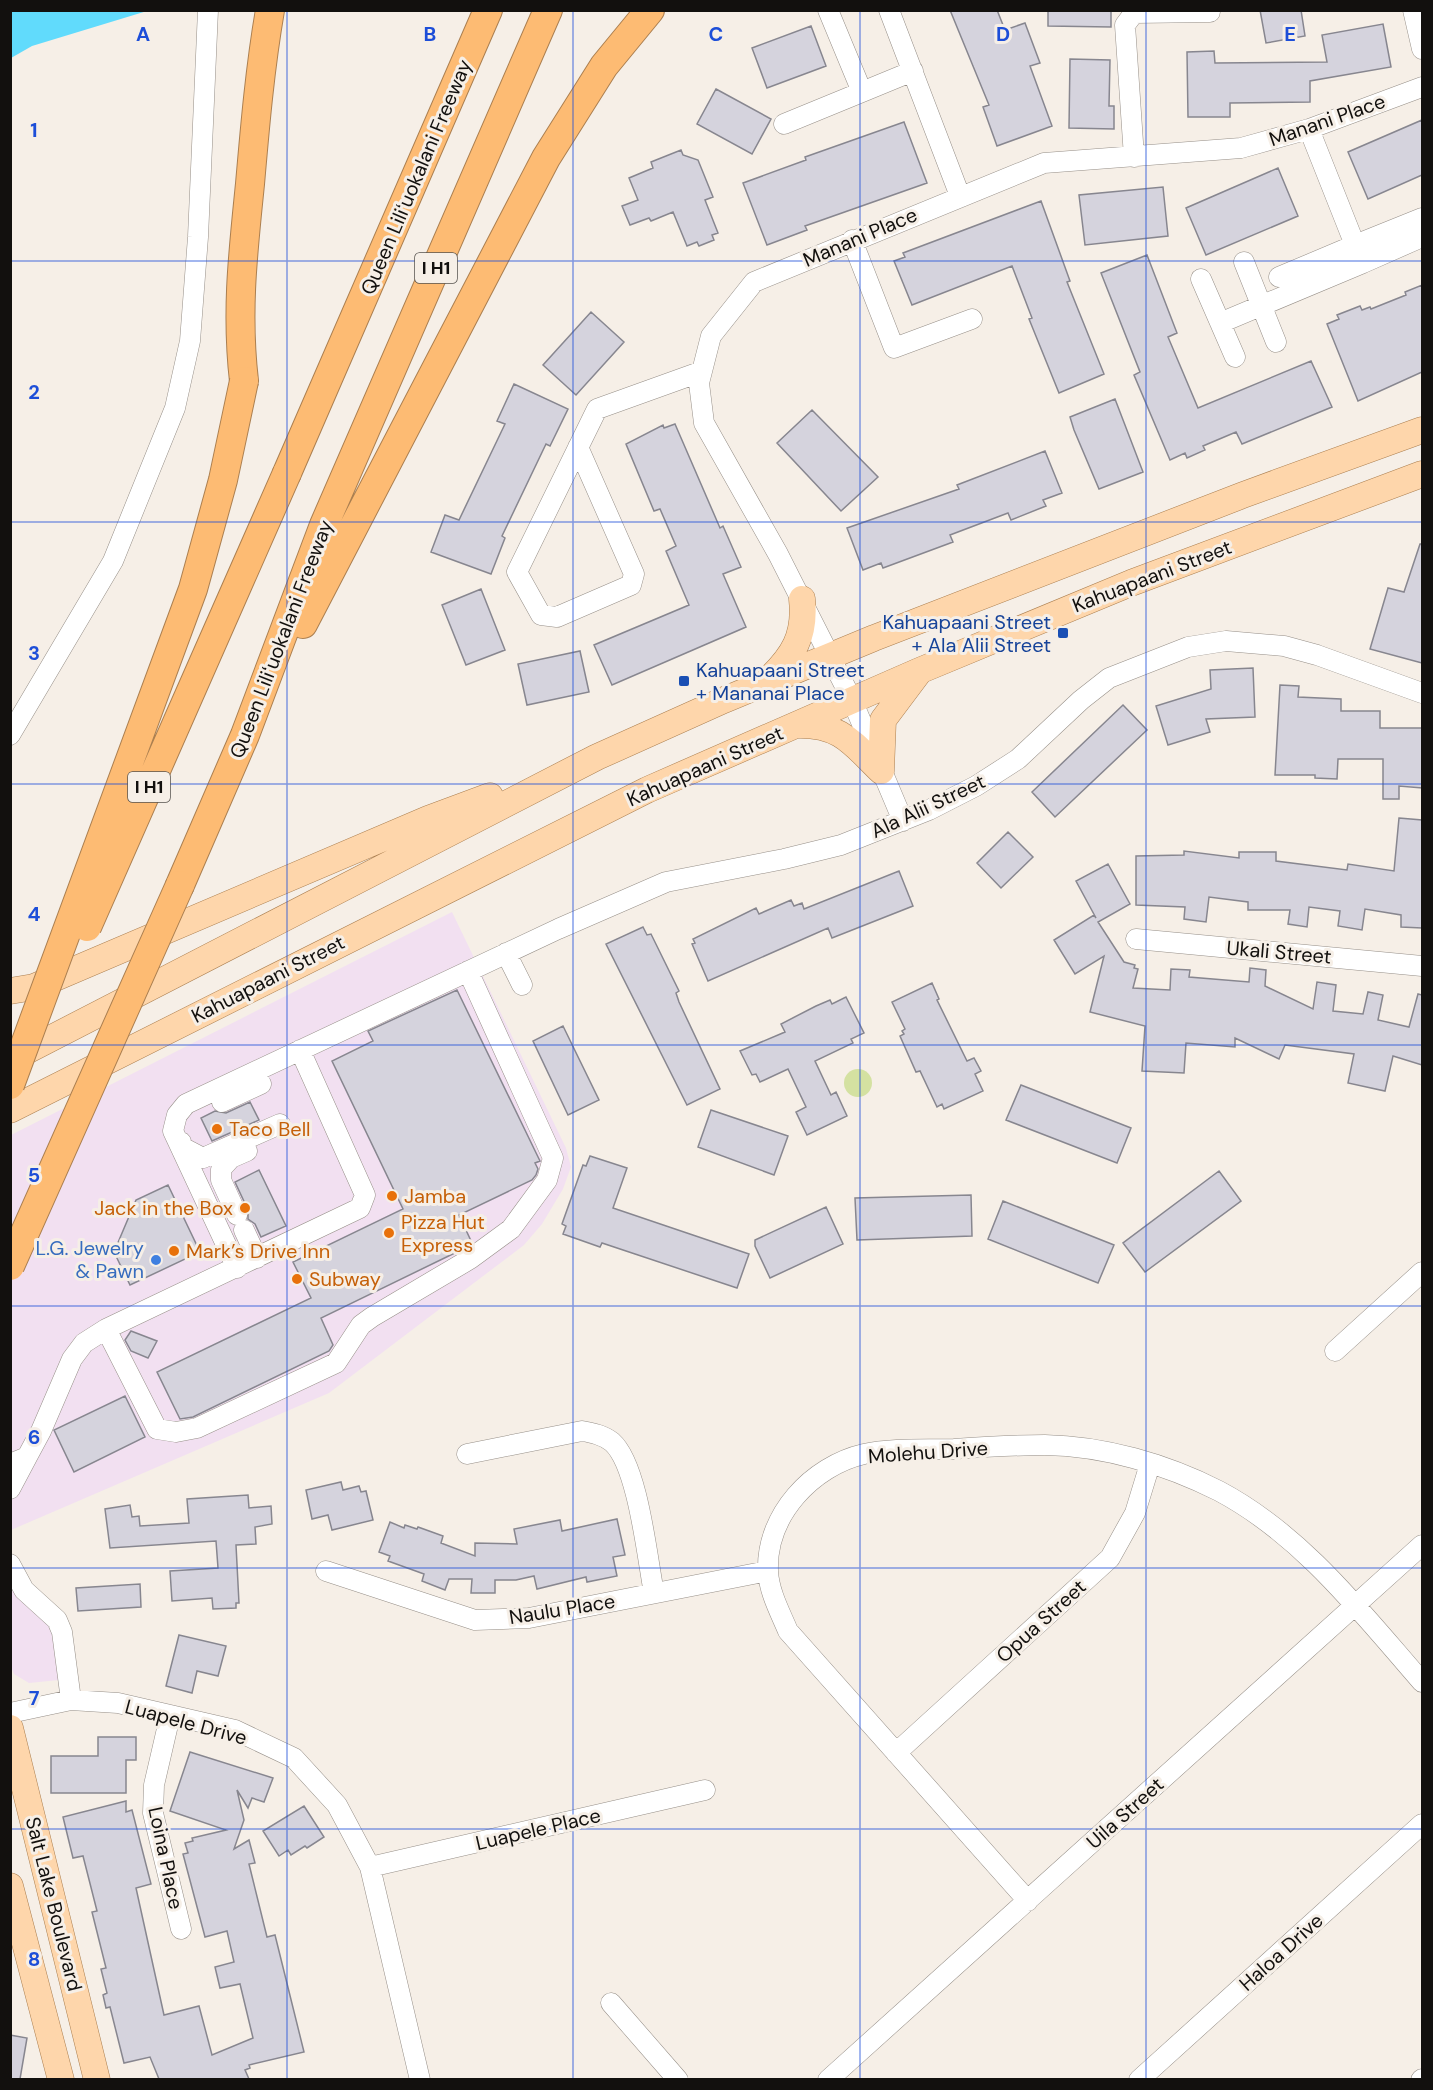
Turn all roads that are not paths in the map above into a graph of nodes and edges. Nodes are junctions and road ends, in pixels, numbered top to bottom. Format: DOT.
graph roads {
  1 [pos="258,10"];
  2 [pos="270,10"];
  3 [pos="488,10"];
  4 [pos="548,10"];
  5 [pos="650,10"];
  6 [pos="828,10"];
  7 [pos="889,10"];
  8 [pos="1413,10"];
  9 [pos="1210,12"];
  10 [pos="207,16"];
  11 [pos="1422,49"];
  12 [pos="261,66"];
  13 [pos="913,70"];
  14 [pos="1422,87"];
  15 [pos="862,92"];
  16 [pos="784,124"];
  17 [pos="1309,129"];
  18 [pos="1134,158"];
  19 [pos="960,196"];
  20 [pos="1422,218"];
  21 [pos="1422,237"];
  22 [pos="852,240"];
  23 [pos="1359,254"];
  24 [pos="1244,262"];
  25 [pos="1279,276"];
  26 [pos="1201,279"];
  27 [pos="1262,305"];
  28 [pos="972,319"];
  29 [pos="1220,323"];
  30 [pos="1276,342"];
  31 [pos="1235,357"];
  32 [pos="700,372"];
  33 [pos="1422,430"];
  34 [pos="578,447"];
  35 [pos="1422,474"];
  36 [pos="802,599"];
  37 [pos="829,657"];
  38 [pos="920,671"];
  39 [pos="764,684"];
  40 [pos="1422,693"];
  41 [pos="852,700"];
  42 [pos="798,725"];
  43 [pos="10,735"];
  44 [pos="245,735"];
  45 [pos="597,757"];
  46 [pos="881,771"];
  47 [pos="903,821"];
  48 [pos="1136,939"];
  49 [pos="506,953"];
  50 [pos="1422,966"];
  51 [pos="473,968"];
  52 [pos="522,986"];
  53 [pos="10,991"];
  54 [pos="300,1050"];
  55 [pos="10,1059"];
  56 [pos="10,1085"];
  57 [pos="10,1101"];
  58 [pos="10,1110"];
  59 [pos="196,1162"];
  60 [pos="257,1258"];
  61 [pos="10,1266"];
  62 [pos="237,1268"];
  63 [pos="1422,1272"];
  64 [pos="106,1329"];
  65 [pos="1335,1350"];
  66 [pos="467,1454"];
  67 [pos="19,1460"];
  68 [pos="1150,1464"];
  69 [pos="10,1489"];
  70 [pos="1422,1545"];
  71 [pos="10,1564"];
  72 [pos="326,1571"];
  73 [pos="768,1571"];
  74 [pos="654,1593"];
  75 [pos="1355,1606"];
  76 [pos="1422,1682"];
  77 [pos="71,1700"];
  78 [pos="10,1713"];
  79 [pos="170,1716"];
  80 [pos="10,1728"];
  81 [pos="896,1753"];
  82 [pos="705,1790"];
  83 [pos="1422,1824"];
  84 [pos="370,1867"];
  85 [pos="10,1886"];
  86 [pos="1028,1901"];
  87 [pos="182,1929"];
  88 [pos="611,2003"];
  89 [pos="61,2079"];
  90 [pos="97,2079"];
  91 [pos="420,2079"];
  92 [pos="678,2079"];
  93 [pos="828,2079"];
  94 [pos="1138,2079"];
  1 -- 12 [label="highway"];
  2 -- 12 [label="highway"];
  3 -- 57 [label="highway, Queen Liliʻuokalani Freeway / I H1, bridge"];
  4 -- 44 [label="highway, Queen Liliʻuokalani Freeway / I H1"];
  5 -- 44 [label="highway"];
  6 -- 15 [label="street"];
  7 -- 13 [label="street"];
  8 -- 11 [label="street"];
  9 -- 18 [label="street"];
  10 -- 43 [label="street"];
  12 -- 56 [label="highway, bridge"];
  13 -- 15 [label="street"];
  13 -- 19 [label="street"];
  14 -- 17 [label="street, Manani Place"];
  15 -- 16 [label="street"];
  17 -- 18 [label="street, Manani Place"];
  17 -- 23 [label="street"];
  18 -- 19 [label="street, Manani Place"];
  19 -- 22 [label="street, Manani Place"];
  20 -- 23 [label="street"];
  21 -- 23 [label="street"];
  22 -- 28 [label="street"];
  22 -- 32 [label="street, Manani Place"];
  23 -- 25 [label="street"];
  23 -- 27 [label="street"];
  24 -- 27 [label="street"];
  26 -- 29 [label="street"];
  27 -- 29 [label="street"];
  27 -- 30 [label="street"];
  29 -- 31 [label="street"];
  32 -- 34 [label="street"];
  32 -- 36 [label="street, Manani Place"];
  33 -- 37 [label="main road"];
  34 -- 34 [label="street"];
  35 -- 38 [label="main road, Kahuapaani Street"];
  36 -- 37 [label="street, Manani Place"];
  36 -- 39 [label="main road"];
  37 -- 39 [label="main road"];
  37 -- 41 [label="street, Manani Place"];
  38 -- 41 [label="main road, Kahuapaani Street"];
  38 -- 46 [label="main road"];
  39 -- 45 [label="main road"];
  40 -- 47 [label="street, Ala Alii Street"];
  41 -- 42 [label="main road, Kahuapaani Street"];
  41 -- 46 [label="street, Manani Place"];
  42 -- 46 [label="main road"];
  42 -- 58 [label="main road, Kahuapaani Street"];
  44 -- 61 [label="highway, Queen Liliʻuokalani Freeway / I H1, bridge"];
  45 -- 53 [label="main road"];
  45 -- 55 [label="main road"];
  46 -- 47 [label="street, Manani Place"];
  47 -- 49 [label="street, Ala Alii Street"];
  48 -- 50 [label="street, Ukali Street"];
  49 -- 51 [label="street, Ala Alii Street"];
  49 -- 52 [label="street"];
  51 -- 54 [label="street, Ala Alii Street"];
  51 -- 64 [label="street"];
  54 -- 59 [label="street, Ala Alii Street"];
  54 -- 60 [label="street"];
  59 -- 60 [label="street"];
  59 -- 62 [label="street"];
  60 -- 62 [label="street"];
  62 -- 64 [label="street"];
  63 -- 65 [label="street"];
  64 -- 67 [label="street"];
  66 -- 74 [label="street"];
  67 -- 69 [label="street"];
  68 -- 73 [label="street, Molehu Drive"];
  68 -- 75 [label="street, Molehu Drive"];
  68 -- 81 [label="street, Opua Street"];
  70 -- 75 [label="street, Uila Street"];
  71 -- 77 [label="street"];
  72 -- 74 [label="street, Naulu Place"];
  73 -- 74 [label="street, Naulu Place"];
  73 -- 81 [label="street, Molehu Drive"];
  75 -- 76 [label="street, Molehu Drive"];
  75 -- 86 [label="street, Uila Street"];
  77 -- 78 [label="street, Luapele Drive"];
  77 -- 79 [label="street, Luapele Drive"];
  79 -- 84 [label="street, Luapele Drive"];
  79 -- 87 [label="street, Loina Place"];
  80 -- 90 [label="main road, Salt Lake Boulevard"];
  81 -- 86 [label="street, Molehu Drive"];
  82 -- 84 [label="street, Luapele Place"];
  83 -- 94 [label="street, Haloa Drive"];
  84 -- 91 [label="street, Luapele Drive"];
  85 -- 89 [label="main road, Salt Lake Boulevard"];
  86 -- 93 [label="street, Uila Street"];
  88 -- 92 [label="street"];
}
